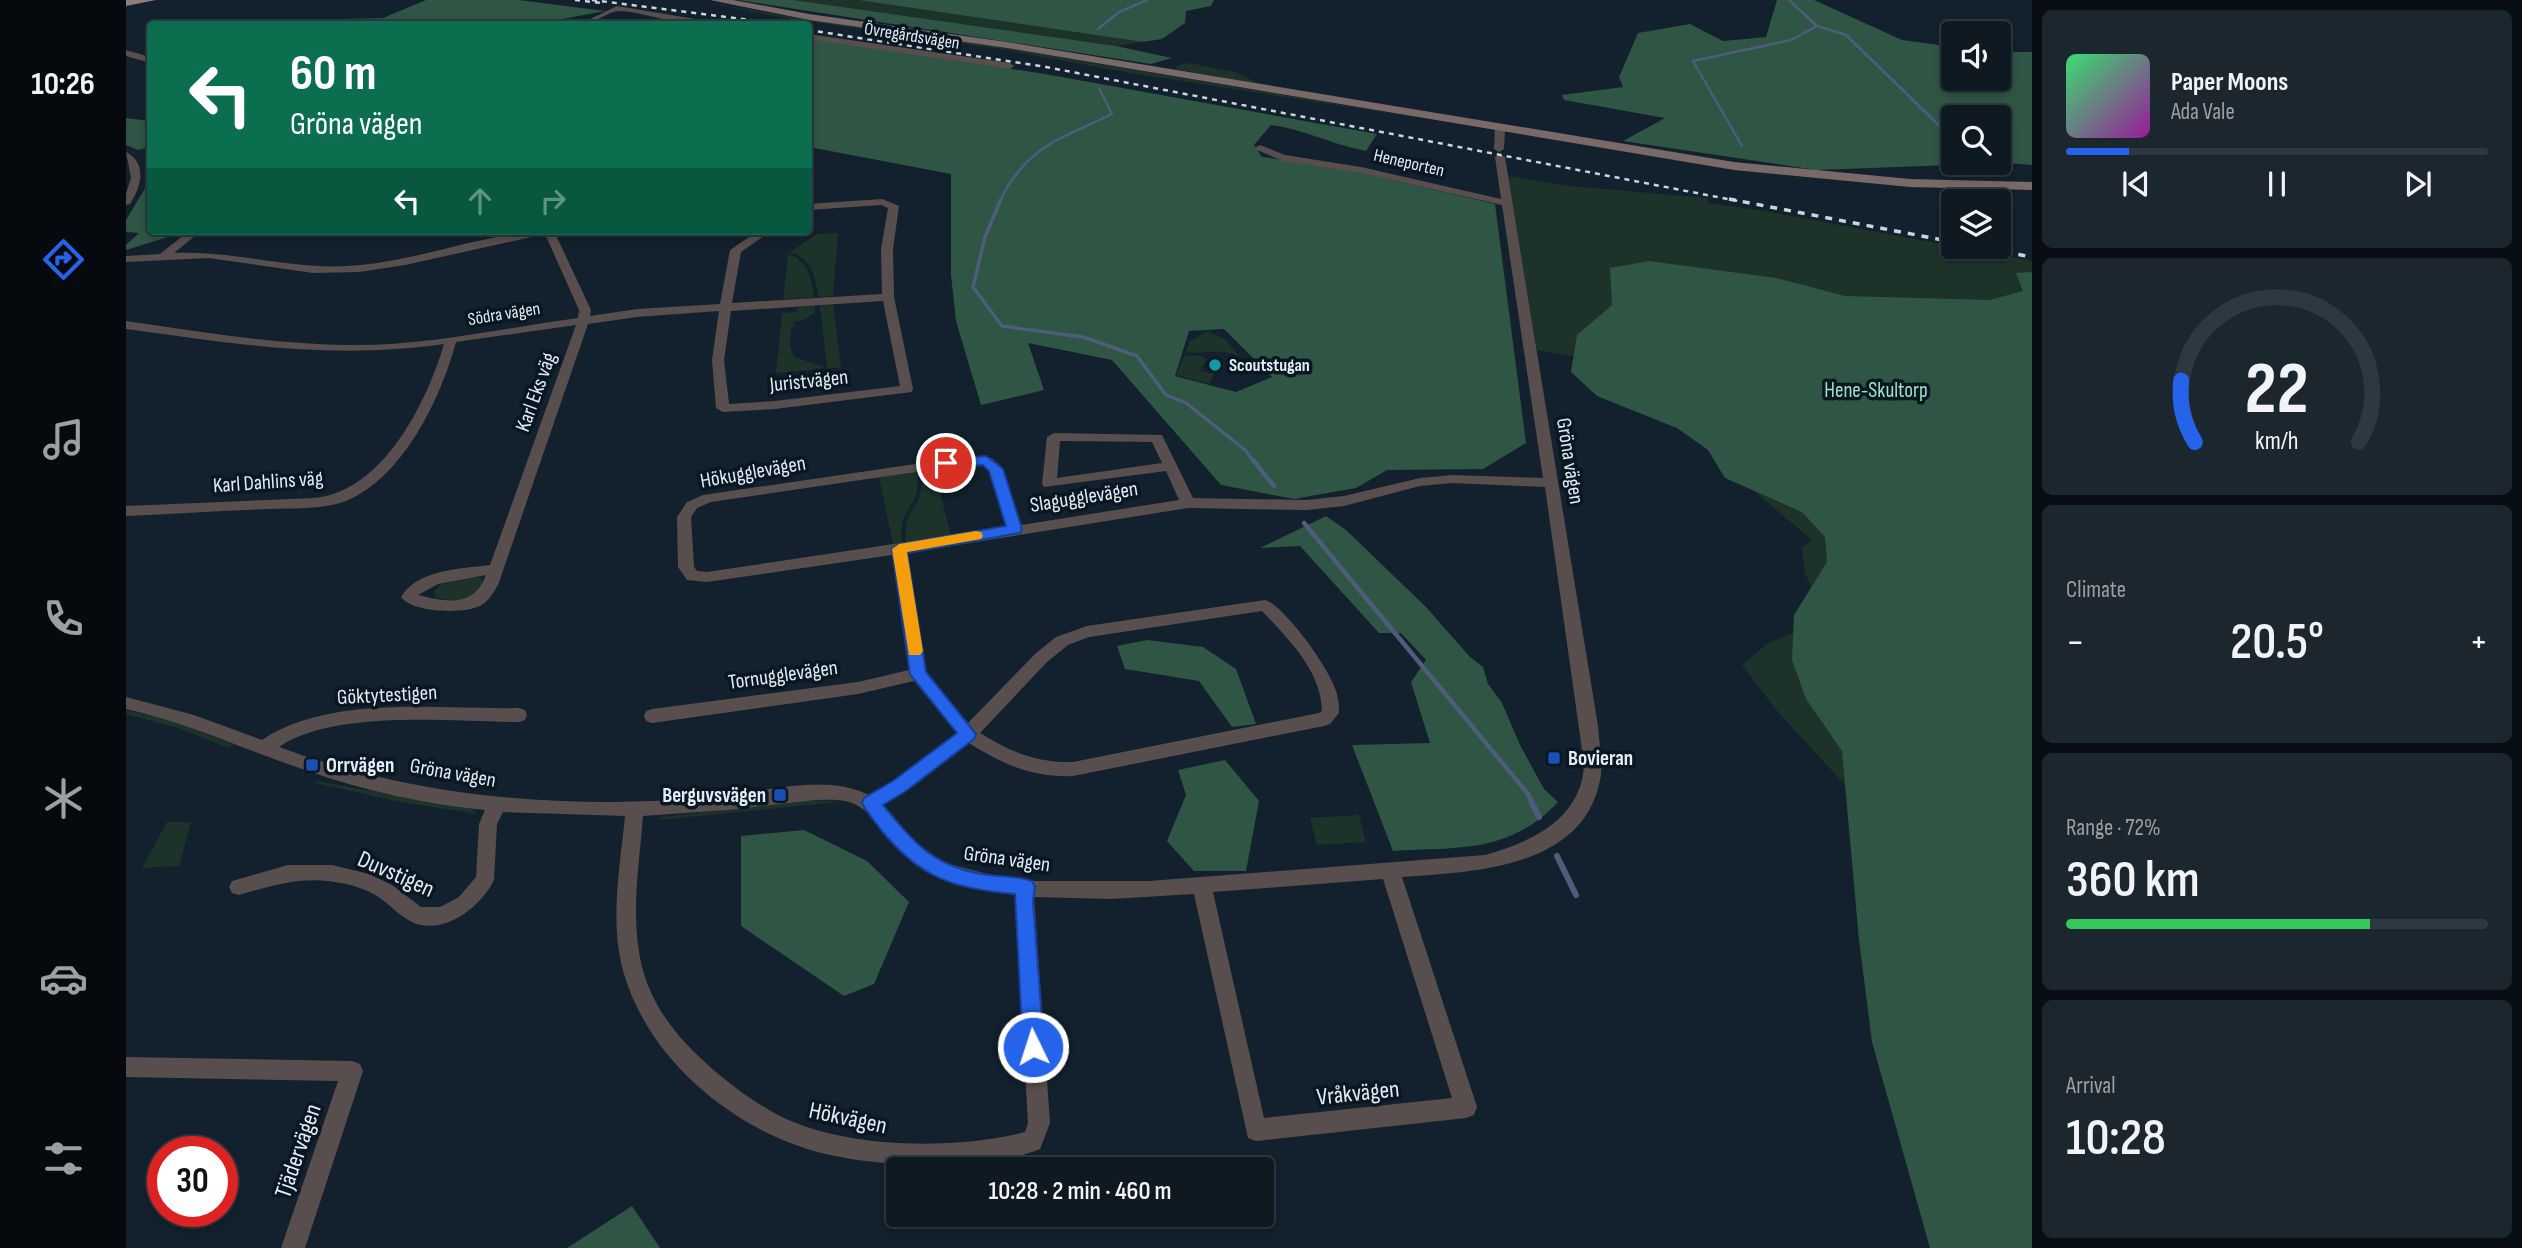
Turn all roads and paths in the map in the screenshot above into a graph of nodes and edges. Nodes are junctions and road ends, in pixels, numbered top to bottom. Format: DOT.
graph roads {
  1 [pos="151,0"];
  2 [pos="715,0"];
  3 [pos="126,3"];
  4 [pos="590,21"];
  5 [pos="690,21"];
  6 [pos="812,37"];
  7 [pos="126,54"];
  8 [pos="138,57"];
  9 [pos="147,59"];
  10 [pos="126,63"];
  11 [pos="1010,66"];
  12 [pos="1500,128"];
  13 [pos="1260,148"];
  14 [pos="126,155"];
  15 [pos="2032,186"];
  16 [pos="126,202"];
  17 [pos="1506,202"];
  18 [pos="812,207"];
  19 [pos="191,235"];
  20 [pos="525,235"];
  21 [pos="551,235"];
  22 [pos="760,235"];
  23 [pos="164,256"];
  24 [pos="126,259"];
  25 [pos="888,297"];
  26 [pos="726,307"];
  27 [pos="584,319"];
  28 [pos="126,325"];
  29 [pos="451,340"];
  30 [pos="1170,466"];
  31 [pos="1551,483"];
  32 [pos="1188,503"];
  33 [pos="126,511"];
  34 [pos="1015,529"];
  35 [pos="899,549"];
  36 [pos="495,569"];
  37 [pos="918,674"];
  38 [pos="126,703"];
  39 [pos="519,715"];
  40 [pos="652,716"];
  41 [pos="968,734"];
  42 [pos="264,748"];
  43 [pos="871,803"];
  44 [pos="497,804"];
  45 [pos="635,810"];
  46 [pos="1390,870"];
  47 [pos="1202,885"];
  48 [pos="239,887"];
  49 [pos="1025,887"];
  50 [pos="127,1069"];
  51 [pos="293,1248"];
  1 -- 3 [label="main road"];
  2 -- 12 [label="main road"];
  4 -- 5 [label="street"];
  6 -- 11 [label="street, Övregårdsvägen"];
  7 -- 8 [label="street"];
  8 -- 9 [label="street"];
  8 -- 10 [label="street"];
  12 -- 15 [label="main road"];
  12 -- 17 [label="street"];
  13 -- 17 [label="street, Heneporten"];
  14 -- 16 [label="street"];
  17 -- 31 [label="street, Gröna vägen"];
  18 -- 25 [label="street"];
  19 -- 23 [label="street"];
  20 -- 23 [label="street"];
  21 -- 27 [label="street"];
  22 -- 26 [label="street"];
  23 -- 24 [label="street"];
  25 -- 26 [label="street, Södra vägen"];
  25 -- 26 [label="street, Juristvägen"];
  26 -- 27 [label="street, Södra vägen"];
  27 -- 29 [label="street, Södra vägen"];
  27 -- 36 [label="street, Karl Eks väg"];
  28 -- 29 [label="street, Södra vägen"];
  29 -- 33 [label="street, Karl Dahlins väg"];
  30 -- 30 [label="street, Slagugglevägen"];
  30 -- 32 [label="street, Slagugglevägen"];
  31 -- 32 [label="street, Slagugglevägen"];
  31 -- 46 [label="street, Gröna vägen"];
  32 -- 34 [label="street, Slagugglevägen"];
  34 -- 35 [label="street, Slagugglevägen"];
  34 -- 35 [label="street, Hökugglevägen"];
  35 -- 37 [label="street"];
  36 -- 36 [label="street, Karl Eks väg"];
  37 -- 40 [label="street, Tornugglevägen"];
  37 -- 41 [label="street"];
  38 -- 42 [label="street, Gröna vägen"];
  39 -- 42 [label="street, Göktytestigen"];
  41 -- 41 [label="street"];
  41 -- 43 [label="street"];
  42 -- 44 [label="street, Gröna vägen"];
  43 -- 45 [label="street, Gröna vägen"];
  43 -- 49 [label="street, Gröna vägen"];
  44 -- 45 [label="street, Gröna vägen"];
  44 -- 48 [label="street, Duvstigen"];
  45 -- 49 [label="street, Hökvägen"];
  46 -- 47 [label="street, Gröna vägen"];
  46 -- 47 [label="street, Vråkvägen"];
  47 -- 49 [label="street, Gröna vägen"];
  50 -- 51 [label="street, Tjädervägen"];
}
